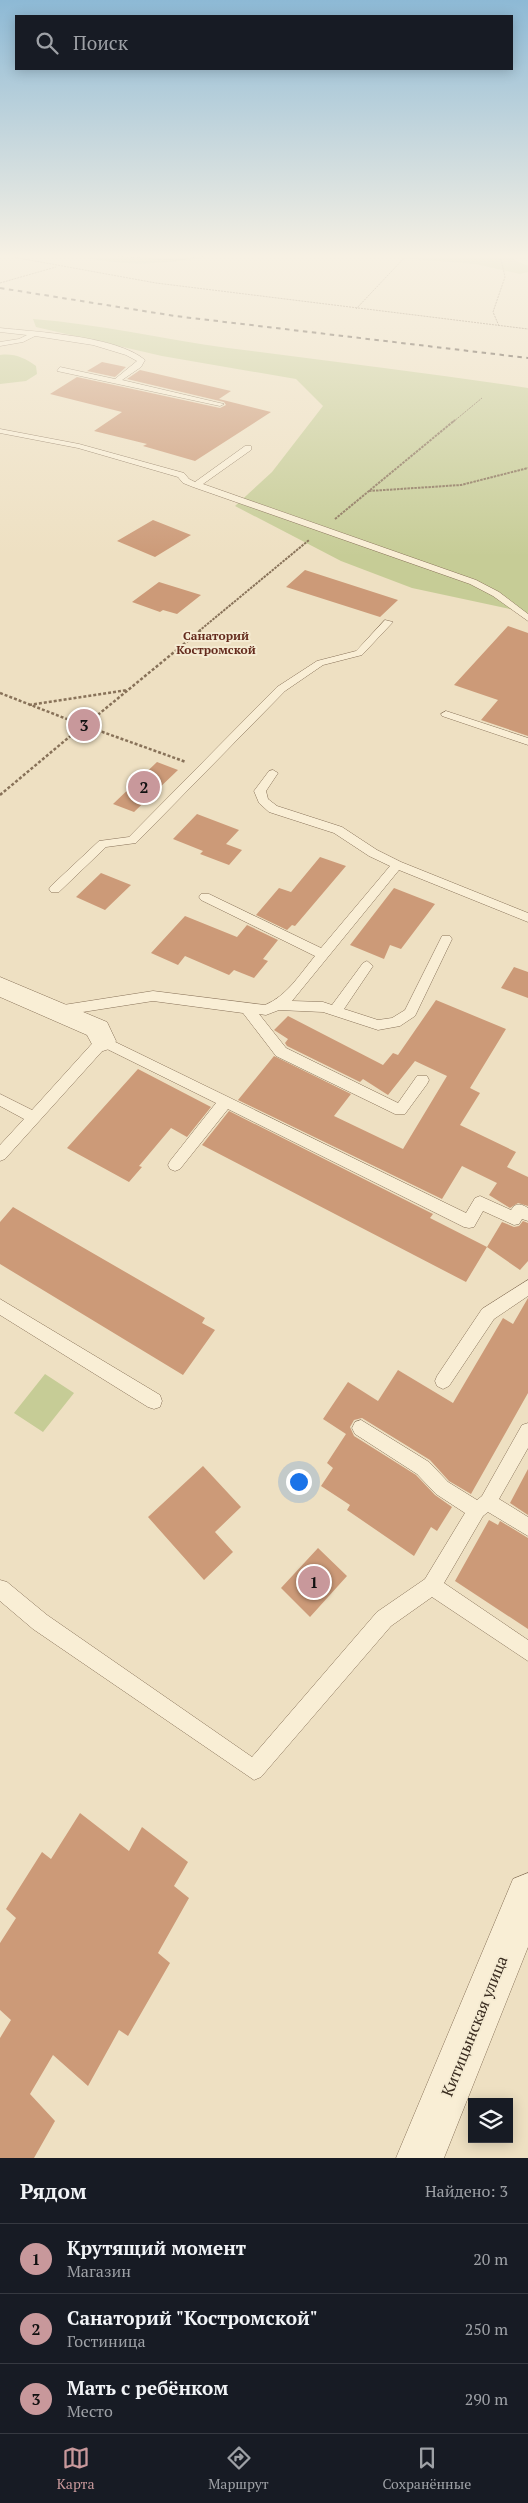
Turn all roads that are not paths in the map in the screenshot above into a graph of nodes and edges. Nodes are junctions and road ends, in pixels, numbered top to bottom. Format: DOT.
graph roads {
  1 [pos="133,356"];
  2 [pos="60,369"];
  3 [pos="118,380"];
  4 [pos="220,404"];
  5 [pos="0,431"];
  6 [pos="248,448"];
  7 [pos="196,485"];
  8 [pos="528,618"];
  9 [pos="388,622"];
  10 [pos="446,714"];
  11 [pos="528,742"];
  12 [pos="273,773"];
  13 [pos="397,865"];
  14 [pos="55,889"];
  15 [pos="204,897"];
  16 [pos="528,918"];
  17 [pos="446,939"];
  18 [pos="324,954"];
  19 [pos="367,966"];
  20 [pos="0,986"];
  21 [pos="278,1005"];
  22 [pos="247,1009"];
  23 [pos="57,1011"];
  24 [pos="335,1011"];
  25 [pos="103,1041"];
  26 [pos="422,1080"];
  27 [pos="0,1099"];
  28 [pos="225,1102"];
  29 [pos="33,1118"];
  30 [pos="0,1155"];
  31 [pos="175,1165"];
  32 [pos="528,1215"];
  33 [pos="528,1287"];
  34 [pos="0,1306"];
  35 [pos="443,1381"];
  36 [pos="154,1401"];
  37 [pos="362,1428"];
  38 [pos="528,1431"];
  39 [pos="483,1506"];
  40 [pos="528,1527"];
  41 [pos="432,1586"];
  42 [pos="0,1589"];
  43 [pos="528,1651"];
  44 [pos="528,1894"];
  45 [pos="420,2158"];
  1 -- 3 [label="lane"];
  2 -- 3 [label="lane"];
  3 -- 4 [label="lane"];
  5 -- 7 [label="lane"];
  6 -- 7 [label="lane"];
  7 -- 8 [label="lane"];
  9 -- 14 [label="lane"];
  10 -- 11 [label="lane"];
  12 -- 13 [label="lane"];
  13 -- 16 [label="lane"];
  13 -- 18 [label="lane"];
  15 -- 18 [label="lane"];
  17 -- 24 [label="lane"];
  18 -- 21 [label="lane"];
  19 -- 24 [label="lane"];
  20 -- 23 [label="street"];
  21 -- 22 [label="lane"];
  21 -- 24 [label="lane"];
  22 -- 23 [label="lane"];
  22 -- 26 [label="lane"];
  23 -- 25 [label="street"];
  25 -- 28 [label="lane"];
  25 -- 29 [label="lane"];
  27 -- 29 [label="lane"];
  28 -- 31 [label="lane"];
  28 -- 32 [label="lane"];
  29 -- 30 [label="lane"];
  33 -- 35 [label="lane"];
  34 -- 36 [label="lane"];
  37 -- 39 [label="lane"];
  38 -- 39 [label="lane"];
  39 -- 40 [label="lane"];
  39 -- 41 [label="lane"];
  41 -- 42 [label="lane"];
  41 -- 43 [label="lane"];
  44 -- 45 [label="street, Китицынская улица"];
}
